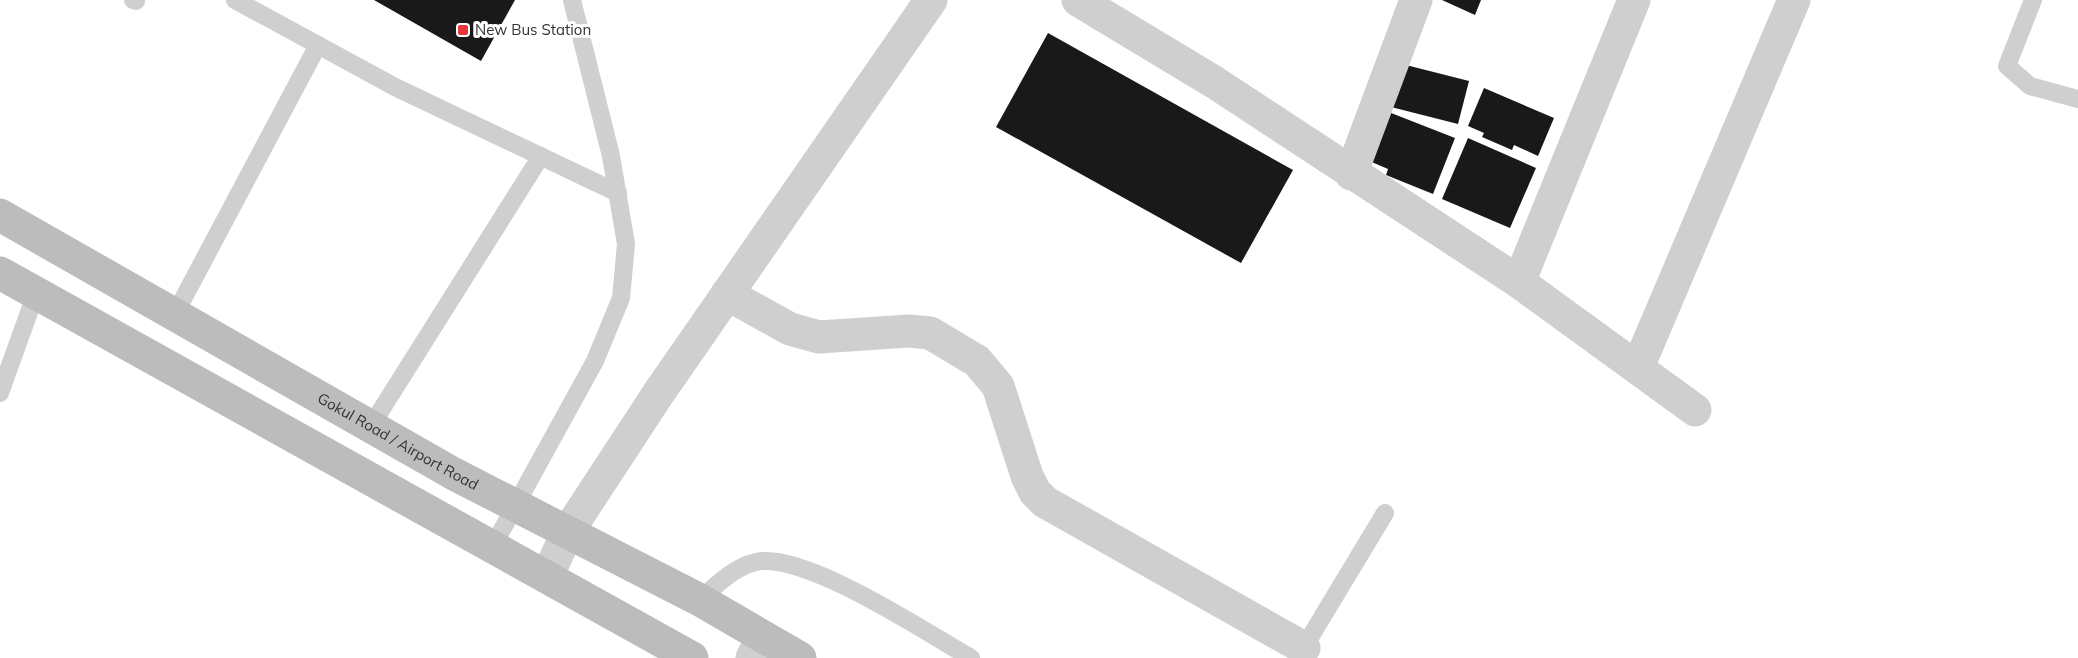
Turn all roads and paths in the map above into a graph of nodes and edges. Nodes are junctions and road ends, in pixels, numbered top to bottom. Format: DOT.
graph roads {
  1 [pos="235,0"];
  2 [pos="572,0"];
  3 [pos="931,0"];
  4 [pos="1078,0"];
  5 [pos="1416,0"];
  6 [pos="1634,0"];
  7 [pos="1794,0"];
  8 [pos="2033,0"];
  9 [pos="318,45"];
  10 [pos="2078,99"];
  11 [pos="541,156"];
  12 [pos="1352,174"];
  13 [pos="618,193"];
  14 [pos="0,215"];
  15 [pos="0,273"];
  16 [pos="1519,282"];
  17 [pos="36,293"];
  18 [pos="727,294"];
  19 [pos="175,314"];
  20 [pos="1638,367"];
  21 [pos="0,393"];
  22 [pos="1695,410"];
  23 [pos="371,426"];
  24 [pos="516,507"];
  25 [pos="1384,513"];
  26 [pos="567,533"];
  27 [pos="492,548"];
  28 [pos="547,577"];
  29 [pos="700,600"];
  30 [pos="757,648"];
  31 [pos="1301,653"];
  32 [pos="692,658"];
  33 [pos="800,658"];
  34 [pos="971,658"];
  1 -- 9 [label="lane"];
  2 -- 13 [label="lane"];
  3 -- 18 [label="street"];
  4 -- 12 [label="street"];
  5 -- 12 [label="street"];
  6 -- 16 [label="street"];
  7 -- 20 [label="street"];
  8 -- 10 [label="lane"];
  9 -- 11 [label="lane"];
  9 -- 19 [label="lane"];
  11 -- 13 [label="lane"];
  11 -- 23 [label="lane"];
  12 -- 16 [label="street"];
  13 -- 24 [label="lane"];
  14 -- 19 [label="main road, Gokul Road / Airport Road"];
  15 -- 17 [label="main road"];
  16 -- 20 [label="street"];
  17 -- 21 [label="lane"];
  17 -- 27 [label="main road"];
  18 -- 26 [label="street"];
  18 -- 31 [label="street"];
  19 -- 23 [label="main road, Gokul Road / Airport Road"];
  20 -- 22 [label="street"];
  23 -- 24 [label="main road, Gokul Road / Airport Road"];
  24 -- 26 [label="main road, Gokul Road / Airport Road"];
  24 -- 27 [label="lane"];
  25 -- 31 [label="lane"];
  26 -- 28 [label="street"];
  26 -- 29 [label="main road, Gokul Road / Airport Road"];
  27 -- 28 [label="main road"];
  28 -- 32 [label="main road"];
  29 -- 30 [label="main road, Gokul Road / Airport Road"];
  29 -- 34 [label="lane"];
  30 -- 33 [label="main road, Gokul Road / Airport Road"];
}
